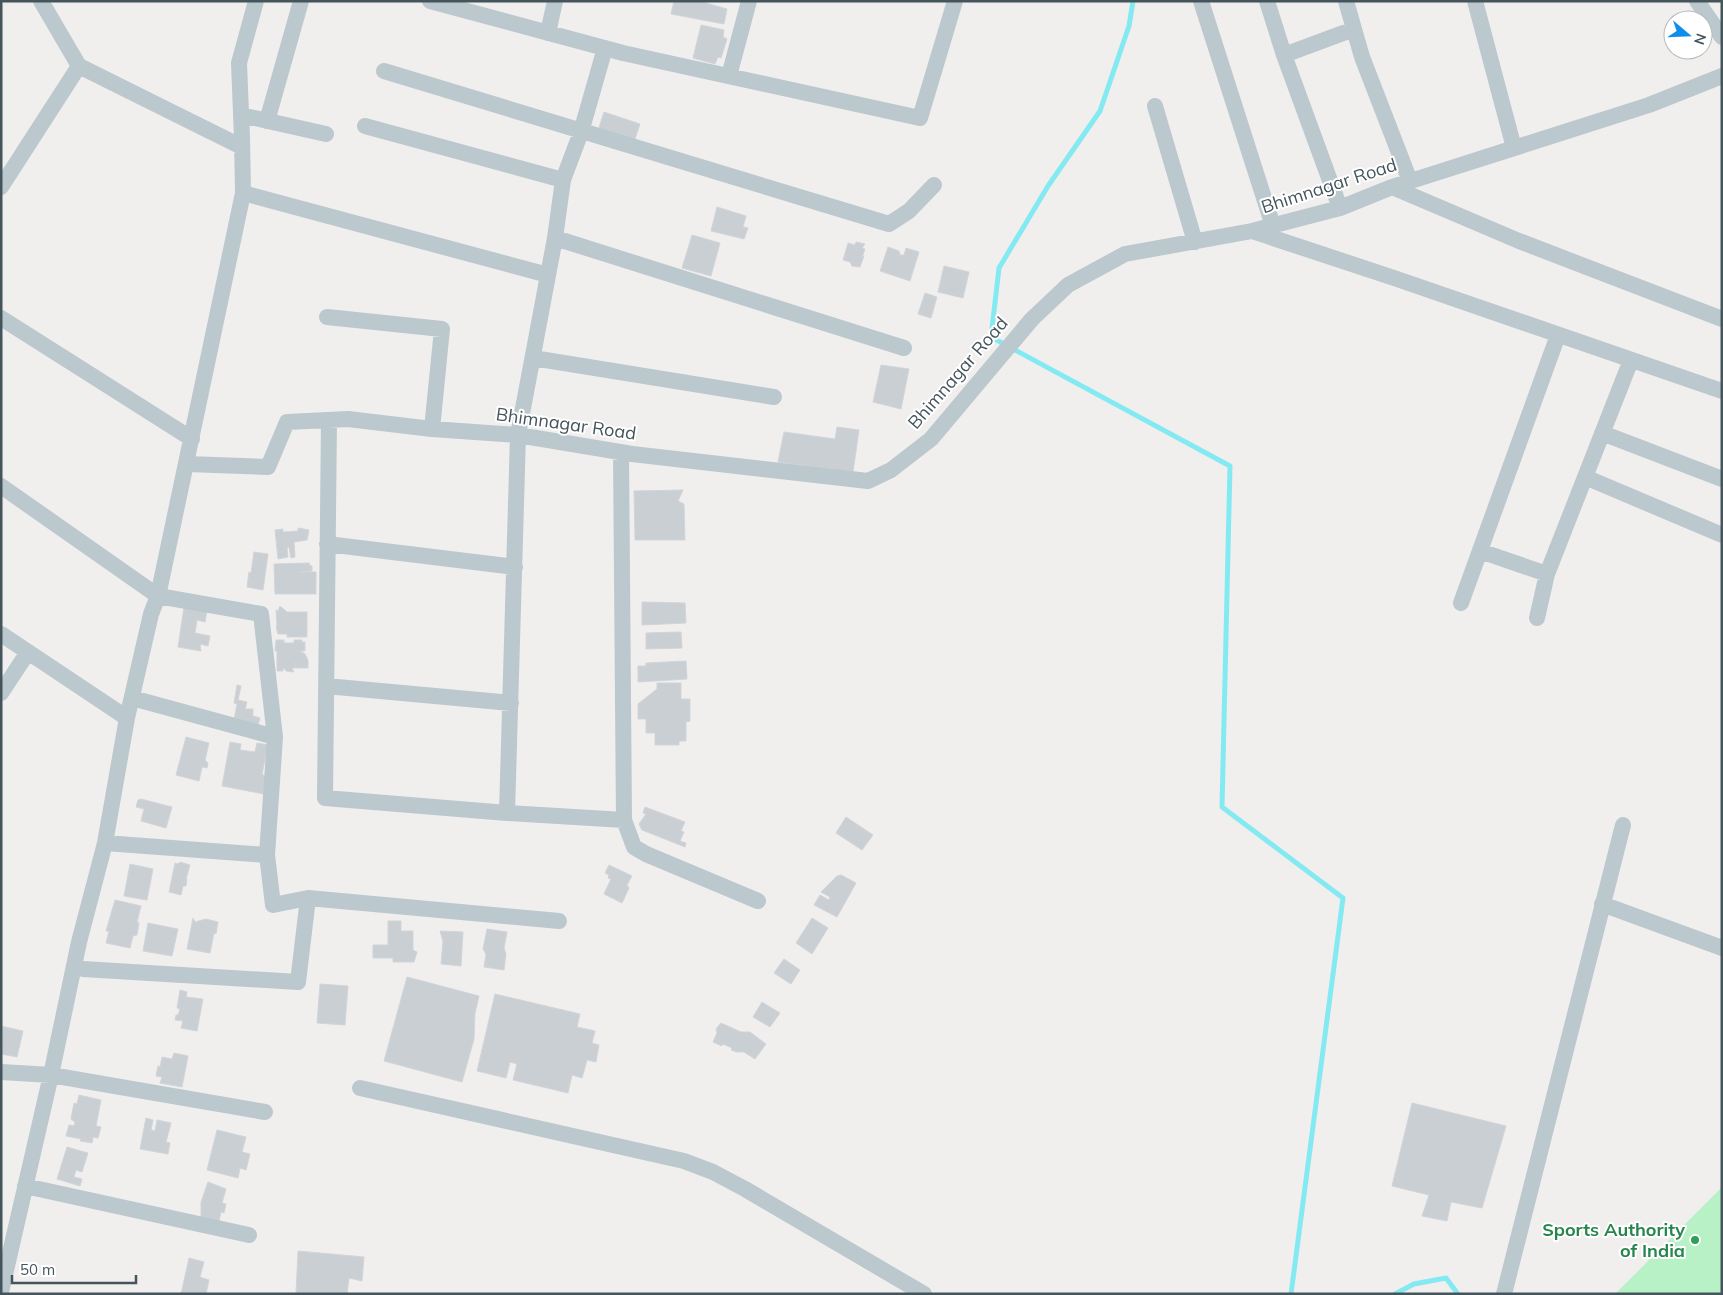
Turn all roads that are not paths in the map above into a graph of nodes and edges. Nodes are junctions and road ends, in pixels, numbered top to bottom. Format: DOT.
graph roads {
  1 [pos="41,1"];
  2 [pos="256,1"];
  3 [pos="301,1"];
  4 [pos="430,1"];
  5 [pos="555,1"];
  6 [pos="749,1"];
  7 [pos="955,1"];
  8 [pos="1201,1"];
  9 [pos="1266,1"];
  10 [pos="1346,1"];
  11 [pos="1475,1"];
  12 [pos="1697,1"];
  13 [pos="464,6"];
  14 [pos="1354,29"];
  15 [pos="548,33"];
  16 [pos="1722,37"];
  17 [pos="605,48"];
  18 [pos="1284,55"];
  19 [pos="79,66"];
  20 [pos="384,71"];
  21 [pos="729,76"];
  22 [pos="1722,76"];
  23 [pos="1155,106"];
  24 [pos="241,115"];
  25 [pos="267,121"];
  26 [pos="365,126"];
  27 [pos="581,132"];
  28 [pos="326,134"];
  29 [pos="242,148"];
  30 [pos="1514,148"];
  31 [pos="563,180"];
  32 [pos="1410,181"];
  33 [pos="934,185"];
  34 [pos="1,187"];
  35 [pos="1392,187"];
  36 [pos="243,193"];
  37 [pos="1340,208"];
  38 [pos="1273,226"];
  39 [pos="1252,231"];
  40 [pos="555,238"];
  41 [pos="1195,242"];
  42 [pos="548,275"];
  43 [pos="327,317"];
  44 [pos="1,318"];
  45 [pos="1722,319"];
  46 [pos="1558,335"];
  47 [pos="904,348"];
  48 [pos="533,358"];
  49 [pos="1631,360"];
  50 [pos="1722,392"];
  51 [pos="774,397"];
  52 [pos="328,420"];
  53 [pos="432,429"];
  54 [pos="1602,433"];
  55 [pos="518,435"];
  56 [pos="192,439"];
  57 [pos="621,452"];
  58 [pos="187,464"];
  59 [pos="1585,477"];
  60 [pos="1722,479"];
  61 [pos="1,486"];
  62 [pos="1722,535"];
  63 [pos="328,544"];
  64 [pos="1480,551"];
  65 [pos="515,568"];
  66 [pos="1547,574"];
  67 [pos="158,596"];
  68 [pos="1461,603"];
  69 [pos="1537,618"];
  70 [pos="1,634"];
  71 [pos="28,652"];
  72 [pos="326,686"];
  73 [pos="1,692"];
  74 [pos="132,698"];
  75 [pos="510,703"];
  76 [pos="128,718"];
  77 [pos="275,737"];
  78 [pos="507,813"];
  79 [pos="624,820"];
  80 [pos="1622,825"];
  81 [pos="105,843"];
  82 [pos="267,855"];
  83 [pos="308,898"];
  84 [pos="758,902"];
  85 [pos="1602,904"];
  86 [pos="559,921"];
  87 [pos="1722,948"];
  88 [pos="84,969"];
  89 [pos="1,1072"];
  90 [pos="51,1075"];
  91 [pos="360,1088"];
  92 [pos="264,1112"];
  93 [pos="25,1186"];
  94 [pos="249,1235"];
  95 [pos="2,1282"];
  96 [pos="924,1294"];
  97 [pos="1504,1294"];
  1 -- 19 [label="street"];
  2 -- 24 [label="street"];
  3 -- 25 [label="street"];
  4 -- 13 [label="street"];
  5 -- 15 [label="street"];
  6 -- 21 [label="street"];
  7 -- 21 [label="street"];
  8 -- 38 [label="street"];
  9 -- 18 [label="street"];
  10 -- 14 [label="street"];
  11 -- 30 [label="street"];
  12 -- 16 [label="street"];
  13 -- 15 [label="street"];
  14 -- 18 [label="street"];
  14 -- 32 [label="street"];
  15 -- 17 [label="street"];
  17 -- 21 [label="street"];
  17 -- 27 [label="street"];
  18 -- 37 [label="street"];
  19 -- 29 [label="street"];
  19 -- 34 [label="street"];
  20 -- 27 [label="street"];
  22 -- 30 [label="street, Bhimnagar Road"];
  23 -- 41 [label="street"];
  24 -- 25 [label="street"];
  24 -- 29 [label="street"];
  25 -- 28 [label="street"];
  26 -- 31 [label="street"];
  27 -- 31 [label="street"];
  27 -- 33 [label="street"];
  29 -- 36 [label="street"];
  30 -- 32 [label="street, Bhimnagar Road"];
  31 -- 40 [label="street"];
  32 -- 35 [label="street, Bhimnagar Road"];
  35 -- 37 [label="street, Bhimnagar Road"];
  35 -- 45 [label="street"];
  36 -- 42 [label="street"];
  36 -- 56 [label="street"];
  37 -- 38 [label="street, Bhimnagar Road"];
  38 -- 39 [label="street, Bhimnagar Road"];
  39 -- 41 [label="street, Bhimnagar Road"];
  39 -- 46 [label="street"];
  40 -- 42 [label="street"];
  40 -- 47 [label="street"];
  41 -- 57 [label="street, Bhimnagar Road"];
  42 -- 48 [label="street"];
  43 -- 53 [label="street"];
  44 -- 56 [label="street"];
  46 -- 49 [label="street"];
  46 -- 64 [label="street"];
  48 -- 51 [label="street"];
  48 -- 55 [label="street"];
  49 -- 50 [label="street"];
  49 -- 54 [label="street"];
  52 -- 53 [label="street, Bhimnagar Road"];
  52 -- 58 [label="street, Bhimnagar Road"];
  52 -- 63 [label="street"];
  53 -- 55 [label="street, Bhimnagar Road"];
  54 -- 59 [label="street"];
  54 -- 60 [label="street"];
  55 -- 57 [label="street, Bhimnagar Road"];
  55 -- 65 [label="street"];
  56 -- 58 [label="street"];
  57 -- 79 [label="street"];
  58 -- 67 [label="street"];
  59 -- 62 [label="street"];
  59 -- 66 [label="street"];
  61 -- 67 [label="street"];
  63 -- 65 [label="street"];
  63 -- 72 [label="street"];
  64 -- 66 [label="street"];
  64 -- 68 [label="street"];
  65 -- 75 [label="street"];
  66 -- 69 [label="street"];
  67 -- 74 [label="street"];
  67 -- 77 [label="street"];
  70 -- 71 [label="street"];
  71 -- 73 [label="street"];
  71 -- 76 [label="street"];
  72 -- 75 [label="street"];
  72 -- 78 [label="street"];
  74 -- 76 [label="street"];
  74 -- 77 [label="street"];
  75 -- 78 [label="street"];
  76 -- 81 [label="street"];
  77 -- 82 [label="street"];
  78 -- 79 [label="street"];
  79 -- 84 [label="street"];
  80 -- 85 [label="street"];
  81 -- 82 [label="street"];
  81 -- 90 [label="street"];
  82 -- 83 [label="street"];
  83 -- 86 [label="street"];
  83 -- 88 [label="street"];
  85 -- 87 [label="street"];
  85 -- 97 [label="street"];
  89 -- 90 [label="street"];
  90 -- 92 [label="street"];
  90 -- 93 [label="street"];
  91 -- 96 [label="street"];
  93 -- 94 [label="street"];
  93 -- 95 [label="street"];
}
